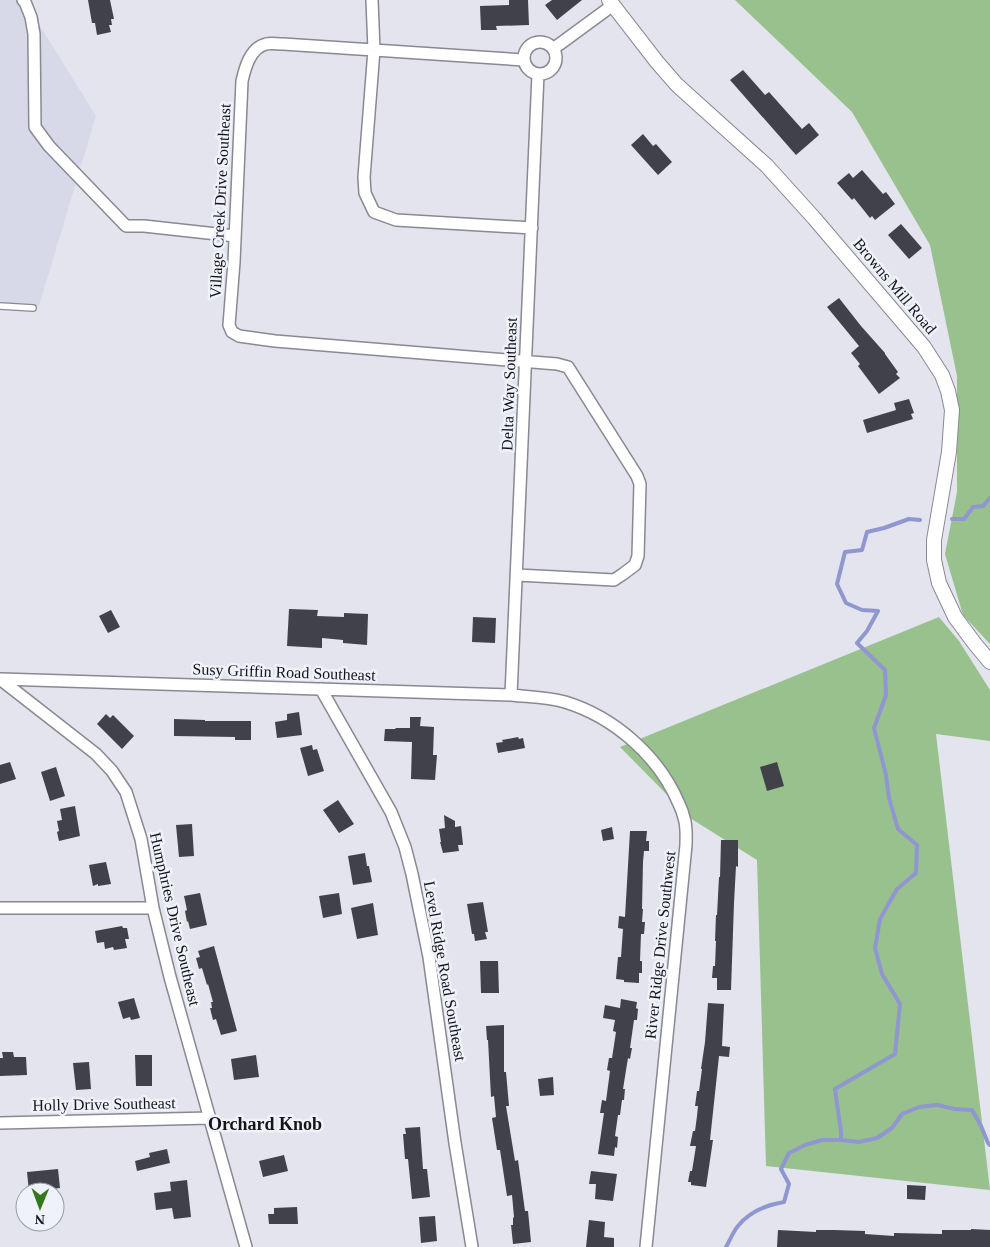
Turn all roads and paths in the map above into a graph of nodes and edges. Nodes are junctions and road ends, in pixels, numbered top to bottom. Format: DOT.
graph roads {
  1 [pos="23,0"];
  2 [pos="372,0"];
  3 [pos="611,2"];
  4 [pos="553,49"];
  5 [pos="374,50"];
  6 [pos="524,60"];
  7 [pos="538,74"];
  8 [pos="532,228"];
  9 [pos="235,236"];
  10 [pos="0,306"];
  11 [pos="33,308"];
  12 [pos="526,361"];
  13 [pos="516,576"];
  14 [pos="990,662"];
  15 [pos="0,679"];
  16 [pos="321,689"];
  17 [pos="511,695"];
  18 [pos="565,702"];
  19 [pos="0,908"];
  20 [pos="153,908"];
  21 [pos="210,1118"];
  22 [pos="0,1123"];
  23 [pos="246,1247"];
  24 [pos="472,1247"];
  25 [pos="646,1247"];
  1 -- 9 [label="street"];
  2 -- 5 [label="street"];
  3 -- 4 [label="street"];
  3 -- 14 [label="street, Browns Mill Road"];
  4 -- 6 [label="street"];
  4 -- 7 [label="street"];
  5 -- 6 [label="street, Village Creek Drive Southeast"];
  5 -- 8 [label="street"];
  5 -- 9 [label="street, Village Creek Drive Southeast"];
  6 -- 7 [label="street"];
  7 -- 8 [label="street, Delta Way Southeast"];
  8 -- 12 [label="street, Delta Way Southeast"];
  9 -- 12 [label="street, Village Creek Drive Southeast"];
  10 -- 11 [label="lane"];
  12 -- 13 [label="street, Delta Way Southeast"];
  12 -- 13 [label="street, Village Creek Drive Southeast"];
  13 -- 17 [label="street, Delta Way Southeast"];
  15 -- 16 [label="street, Susy Griffin Road Southeast"];
  15 -- 20 [label="street, Humphries Drive Southeast"];
  16 -- 17 [label="street, Susy Griffin Road Southeast"];
  16 -- 24 [label="street, Level Ridge Road Southeast"];
  17 -- 18 [label="street, Susy Griffin Road Southeast"];
  18 -- 25 [label="street, River Ridge Drive Southwest"];
  19 -- 20 [label="street"];
  20 -- 21 [label="street, Humphries Drive Southeast"];
  21 -- 22 [label="street, Holly Drive Southeast"];
  21 -- 23 [label="street, Humphries Drive Southeast"];
}
